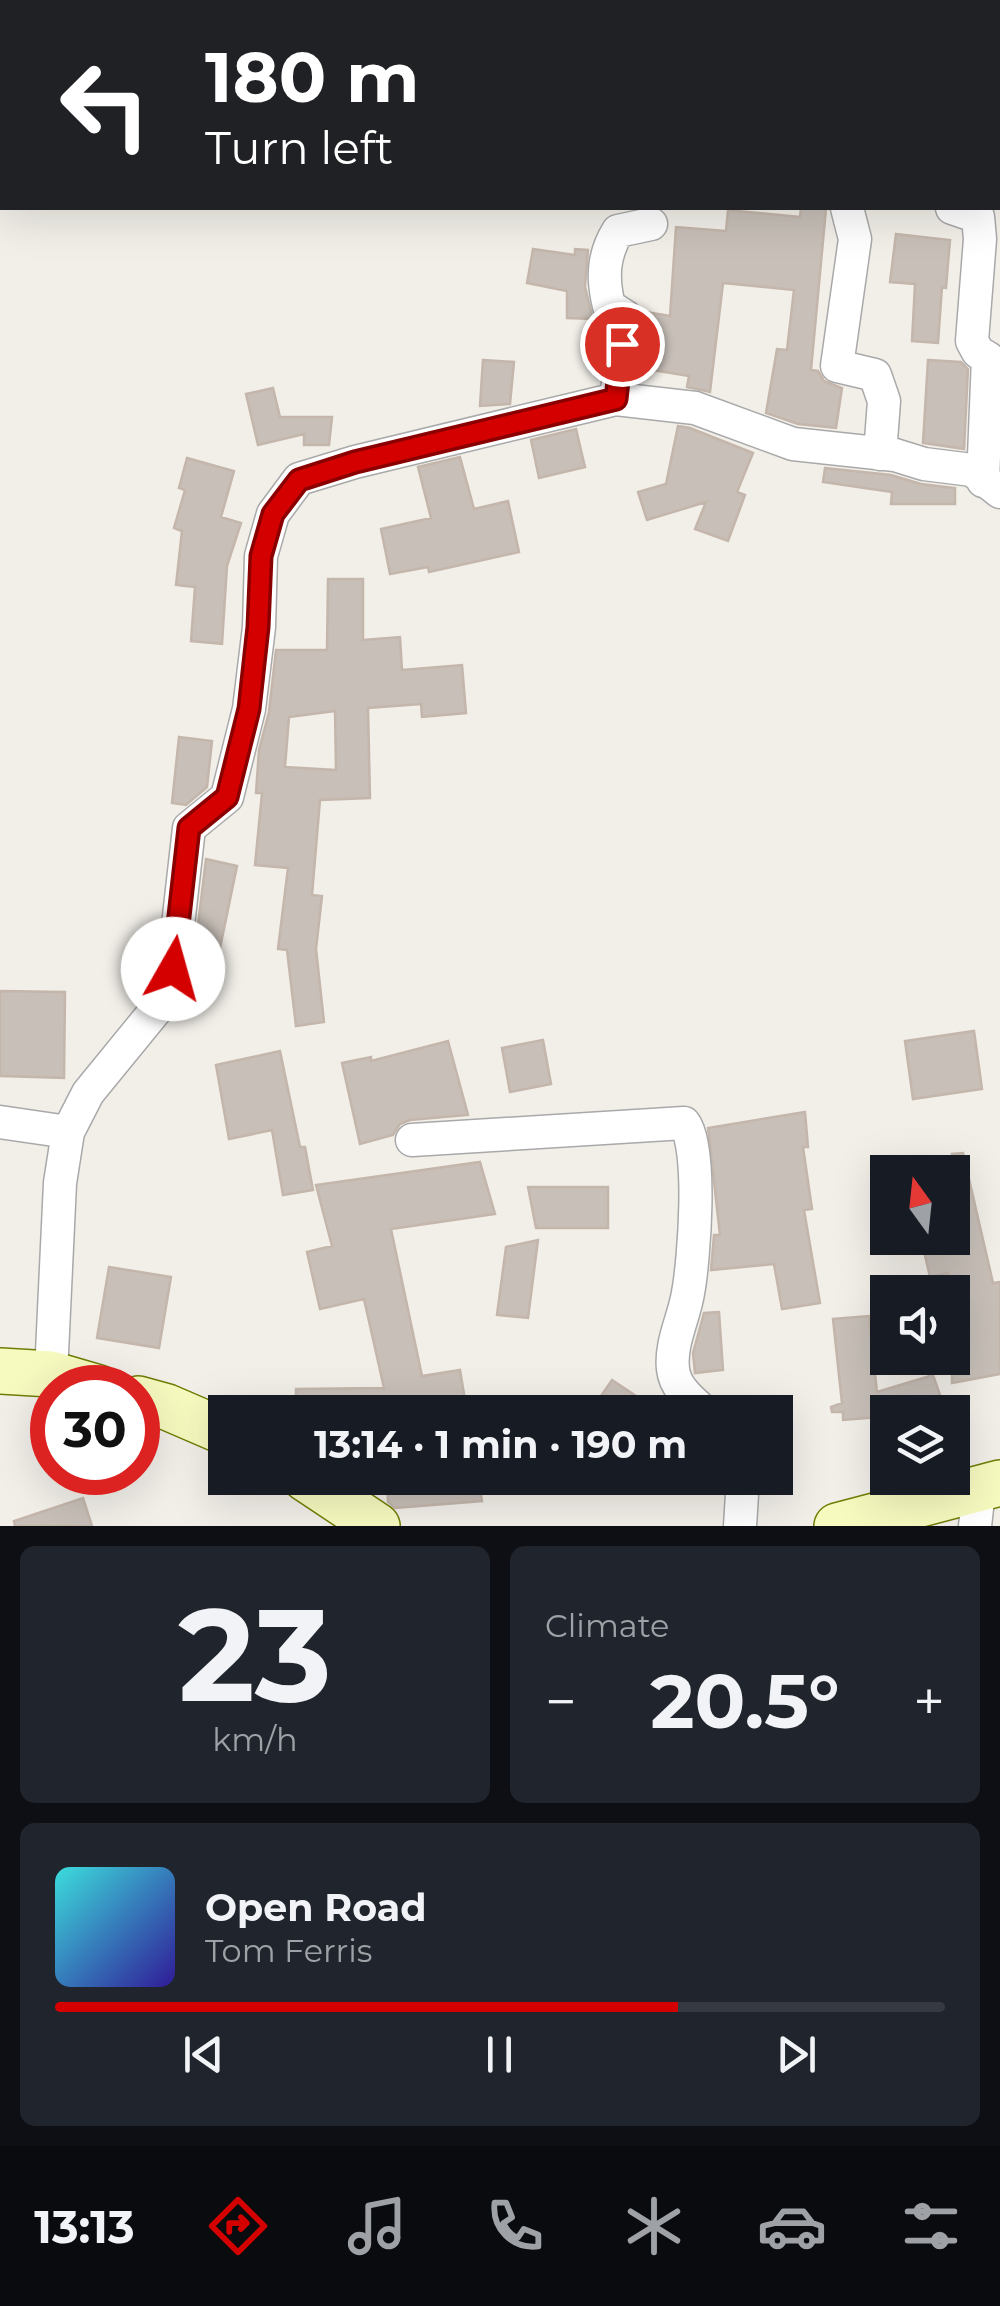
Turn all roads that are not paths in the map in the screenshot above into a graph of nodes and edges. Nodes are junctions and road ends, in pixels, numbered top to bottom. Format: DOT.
graph roads {
  1 [pos="848,210"];
  2 [pos="958,210"];
  3 [pos="651,224"];
  4 [pos="616,399"];
  5 [pos="880,454"];
  6 [pos="991,486"];
  7 [pos="0,1122"];
  8 [pos="68,1132"];
  9 [pos="412,1140"];
  10 [pos="51,1365"];
  11 [pos="0,1371"];
  12 [pos="30,1373"];
  13 [pos="687,1395"];
  14 [pos="160,1407"];
  15 [pos="208,1425"];
  16 [pos="330,1495"];
  17 [pos="742,1495"];
  18 [pos="984,1500"];
  19 [pos="377,1526"];
  20 [pos="740,1526"];
  21 [pos="836,1526"];
  1 -- 5 [label="street"];
  2 -- 6 [label="street"];
  3 -- 4 [label="street"];
  4 -- 5 [label="street"];
  4 -- 8 [label="street"];
  5 -- 6 [label="street"];
  7 -- 8 [label="street"];
  8 -- 10 [label="street"];
  9 -- 13 [label="street"];
  11 -- 12 [label="street"];
  14 -- 15 [label="street"];
  16 -- 19 [label="street"];
  17 -- 20 [label="street"];
  18 -- 21 [label="street"];
}
